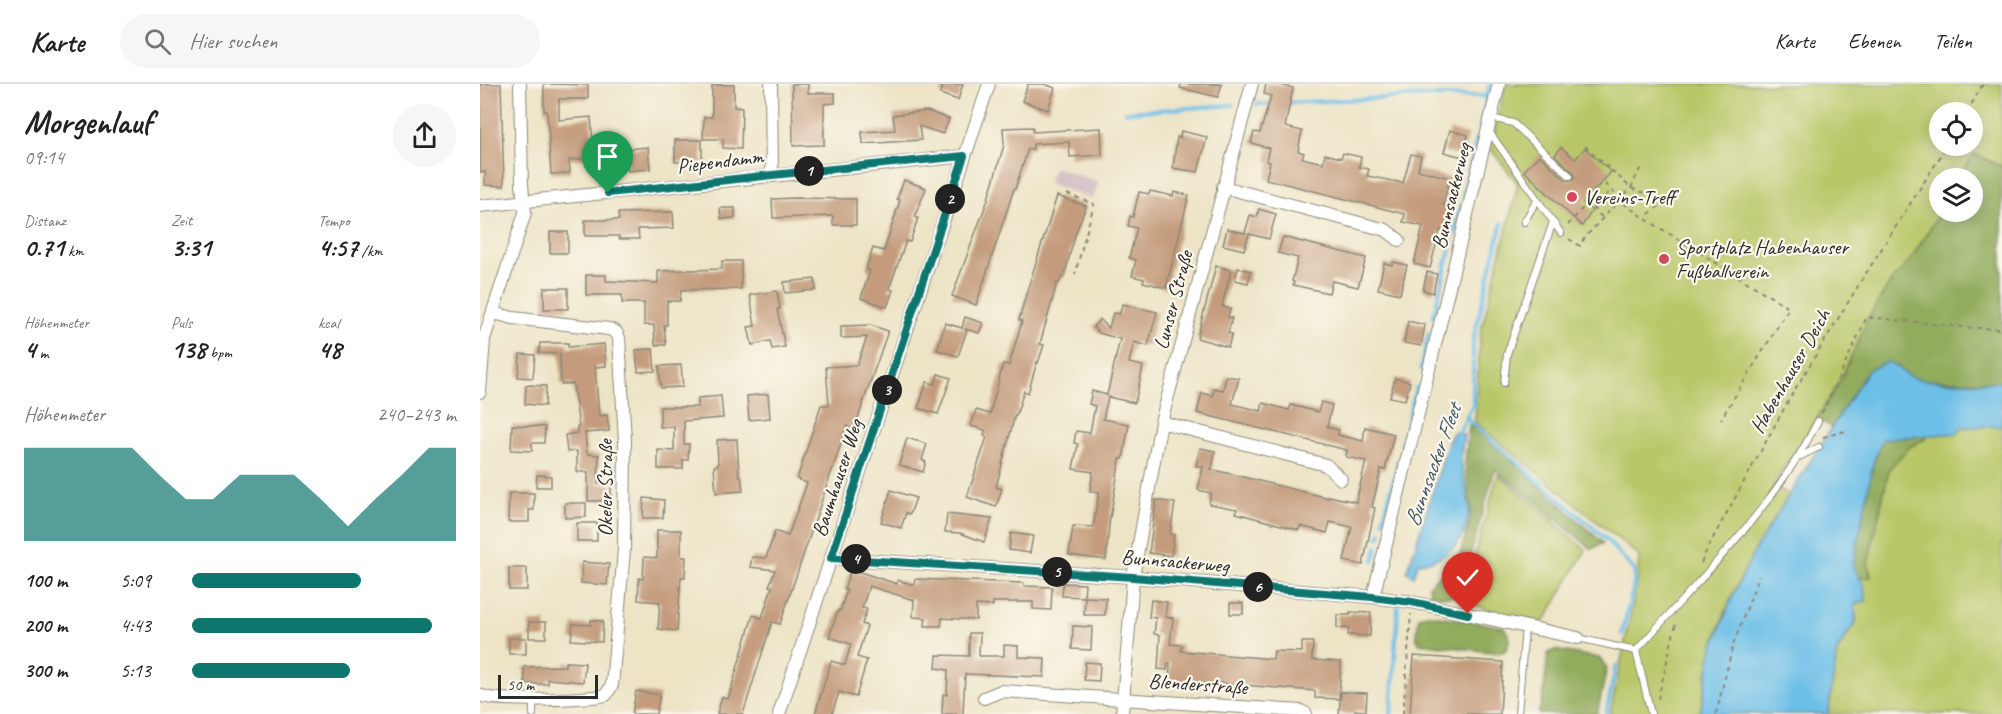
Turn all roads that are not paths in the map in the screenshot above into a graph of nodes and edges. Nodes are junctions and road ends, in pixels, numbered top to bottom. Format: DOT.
graph roads {
  1 [pos="520,84"];
  2 [pos="771,84"];
  3 [pos="988,84"];
  4 [pos="1252,84"];
  5 [pos="1499,84"];
  6 [pos="1489,124"];
  7 [pos="964,156"];
  8 [pos="772,175"];
  9 [pos="1570,176"];
  10 [pos="1223,188"];
  11 [pos="1537,200"];
  12 [pos="525,202"];
  13 [pos="480,206"];
  14 [pos="1524,222"];
  15 [pos="1553,222"];
  16 [pos="1561,233"];
  17 [pos="1400,240"];
  18 [pos="494,313"];
  19 [pos="1504,383"];
  20 [pos="480,392"];
  21 [pos="1818,421"];
  22 [pos="1161,422"];
  23 [pos="1819,447"];
  24 [pos="1796,458"];
  25 [pos="1341,479"];
  26 [pos="831,558"];
  27 [pos="1133,577"];
  28 [pos="1372,597"];
  29 [pos="1525,627"];
  30 [pos="1578,638"];
  31 [pos="1636,651"];
  32 [pos="480,695"];
  33 [pos="533,698"];
  34 [pos="984,698"];
  35 [pos="1123,698"];
  36 [pos="533,714"];
  37 [pos="779,714"];
  38 [pos="1122,714"];
  39 [pos="1306,714"];
  40 [pos="1518,714"];
  41 [pos="1651,714"];
  1 -- 12 [label="street"];
  2 -- 8 [label="street"];
  3 -- 7 [label="street, Baumhauser Weg"];
  4 -- 10 [label="street, Lunser Straße"];
  5 -- 6 [label="street, Bunnsackerweg"];
  6 -- 9 [label="lane"];
  6 -- 11 [label="lane"];
  6 -- 28 [label="street, Bunnsackerweg"];
  7 -- 8 [label="street, Piependamm"];
  7 -- 26 [label="street, Baumhauser Weg"];
  8 -- 12 [label="street, Piependamm"];
  10 -- 17 [label="street"];
  10 -- 22 [label="street, Lunser Straße"];
  11 -- 14 [label="lane"];
  11 -- 15 [label="lane"];
  12 -- 13 [label="street, Piependamm"];
  12 -- 18 [label="street"];
  15 -- 16 [label="lane"];
  15 -- 19 [label="lane"];
  18 -- 20 [label="street"];
  18 -- 33 [label="street, Okeler Straße"];
  21 -- 24 [label="lane"];
  22 -- 25 [label="street"];
  22 -- 27 [label="street, Lunser Straße"];
  23 -- 24 [label="lane"];
  24 -- 31 [label="lane"];
  26 -- 27 [label="street, Bunnsackerweg"];
  26 -- 37 [label="street, Baumhauser Weg"];
  27 -- 28 [label="street, Bunnsackerweg"];
  27 -- 35 [label="street, Blenderstraße"];
  28 -- 29 [label="street, Bunnsackerweg"];
  29 -- 30 [label="street, Bunnsackerweg"];
  29 -- 40 [label="lane"];
  30 -- 31 [label="lane"];
  31 -- 41 [label="lane"];
  32 -- 33 [label="street, Okeler Straße"];
  33 -- 36 [label="lane"];
  34 -- 35 [label="street, Blenderstraße"];
  35 -- 38 [label="street, Blenderstraße"];
  35 -- 39 [label="street, Blenderstraße"];
}
